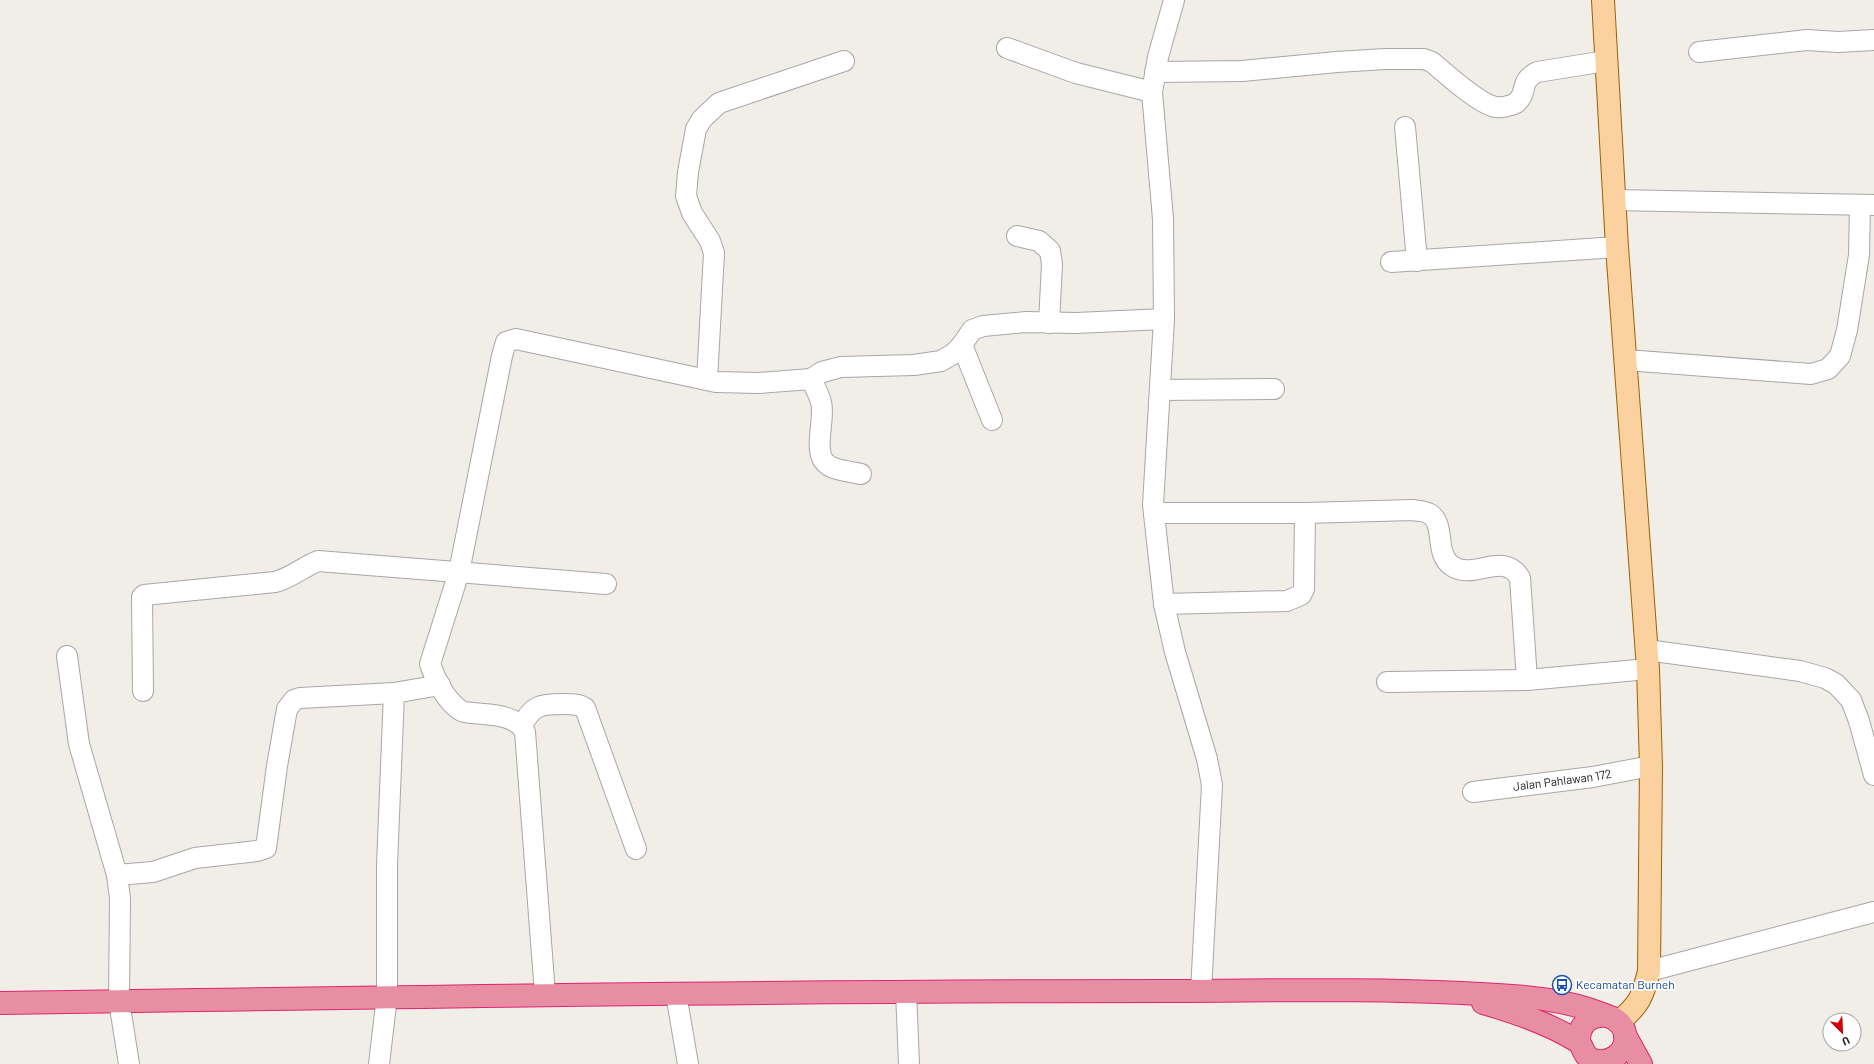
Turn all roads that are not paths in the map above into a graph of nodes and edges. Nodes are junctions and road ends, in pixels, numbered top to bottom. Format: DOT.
graph roads {
  1 [pos="1174,0"];
  2 [pos="1603,0"];
  3 [pos="1874,40"];
  4 [pos="1007,48"];
  5 [pos="1699,52"];
  6 [pos="844,61"];
  7 [pos="1606,61"];
  8 [pos="1155,72"];
  9 [pos="1152,92"];
  10 [pos="1405,127"];
  11 [pos="1614,200"];
  12 [pos="1867,205"];
  13 [pos="1017,236"];
  14 [pos="1617,247"];
  15 [pos="1417,261"];
  16 [pos="1391,262"];
  17 [pos="1164,319"];
  18 [pos="1048,322"];
  19 [pos="962,345"];
  20 [pos="1626,360"];
  21 [pos="810,379"];
  22 [pos="707,380"];
  23 [pos="1274,389"];
  24 [pos="1160,390"];
  25 [pos="992,420"];
  26 [pos="861,474"];
  27 [pos="1154,513"];
  28 [pos="1305,514"];
  29 [pos="459,572"];
  30 [pos="606,584"];
  31 [pos="1164,604"];
  32 [pos="67,656"];
  33 [pos="1647,660"];
  34 [pos="1527,680"];
  35 [pos="1387,682"];
  36 [pos="440,685"];
  37 [pos="143,691"];
  38 [pos="394,693"];
  39 [pos="522,726"];
  40 [pos="1651,766"];
  41 [pos="1874,775"];
  42 [pos="1473,792"];
  43 [pos="636,849"];
  44 [pos="118,875"];
  45 [pos="1874,912"];
  46 [pos="1649,971"];
  47 [pos="906,991"];
  48 [pos="1201,991"];
  49 [pos="1439,992"];
  50 [pos="545,994"];
  51 [pos="676,994"];
  52 [pos="387,996"];
  53 [pos="119,1001"];
  54 [pos="0,1003"];
  55 [pos="1616,1024"];
  56 [pos="1579,1042"];
  57 [pos="1599,1063"];
  58 [pos="129,1064"];
  59 [pos="379,1064"];
  60 [pos="688,1064"];
  61 [pos="909,1064"];
  62 [pos="1641,1064"];
  1 -- 8 [label="street"];
  2 -- 7 [label="main road"];
  3 -- 5 [label="street"];
  4 -- 9 [label="street"];
  6 -- 22 [label="street"];
  7 -- 8 [label="street"];
  7 -- 11 [label="main road"];
  8 -- 9 [label="street"];
  9 -- 17 [label="street"];
  10 -- 15 [label="street"];
  11 -- 12 [label="street"];
  11 -- 14 [label="main road"];
  12 -- 20 [label="street"];
  13 -- 18 [label="street"];
  14 -- 15 [label="street"];
  14 -- 20 [label="main road"];
  15 -- 16 [label="street"];
  17 -- 18 [label="street"];
  17 -- 24 [label="street"];
  18 -- 19 [label="street"];
  19 -- 21 [label="street"];
  19 -- 25 [label="street"];
  20 -- 33 [label="main road"];
  21 -- 22 [label="street"];
  21 -- 26 [label="street"];
  22 -- 29 [label="street"];
  23 -- 24 [label="street"];
  24 -- 27 [label="street"];
  27 -- 28 [label="street"];
  27 -- 31 [label="street"];
  28 -- 31 [label="street"];
  28 -- 34 [label="street"];
  29 -- 30 [label="street"];
  29 -- 36 [label="street"];
  29 -- 37 [label="street"];
  31 -- 48 [label="street"];
  32 -- 44 [label="street"];
  33 -- 34 [label="street"];
  33 -- 40 [label="main road"];
  33 -- 41 [label="street"];
  34 -- 35 [label="street"];
  36 -- 38 [label="street"];
  36 -- 39 [label="street"];
  38 -- 44 [label="street"];
  38 -- 52 [label="street"];
  39 -- 43 [label="street"];
  39 -- 50 [label="street"];
  40 -- 42 [label="street, Jalan Pahlawan 172"];
  40 -- 46 [label="main road"];
  44 -- 53 [label="street"];
  45 -- 46 [label="street"];
  46 -- 55 [label="main road"];
  47 -- 48 [label="highway"];
  47 -- 51 [label="highway"];
  47 -- 61 [label="street"];
  48 -- 49 [label="highway"];
  49 -- 55 [label="highway"];
  49 -- 56 [label="highway"];
  50 -- 51 [label="highway"];
  50 -- 52 [label="highway"];
  51 -- 60 [label="street"];
  52 -- 53 [label="highway"];
  52 -- 59 [label="street"];
  53 -- 54 [label="highway"];
  53 -- 58 [label="street"];
  55 -- 56 [label="highway"];
  55 -- 57 [label="highway"];
  55 -- 62 [label="highway"];
  56 -- 57 [label="highway"];
}
